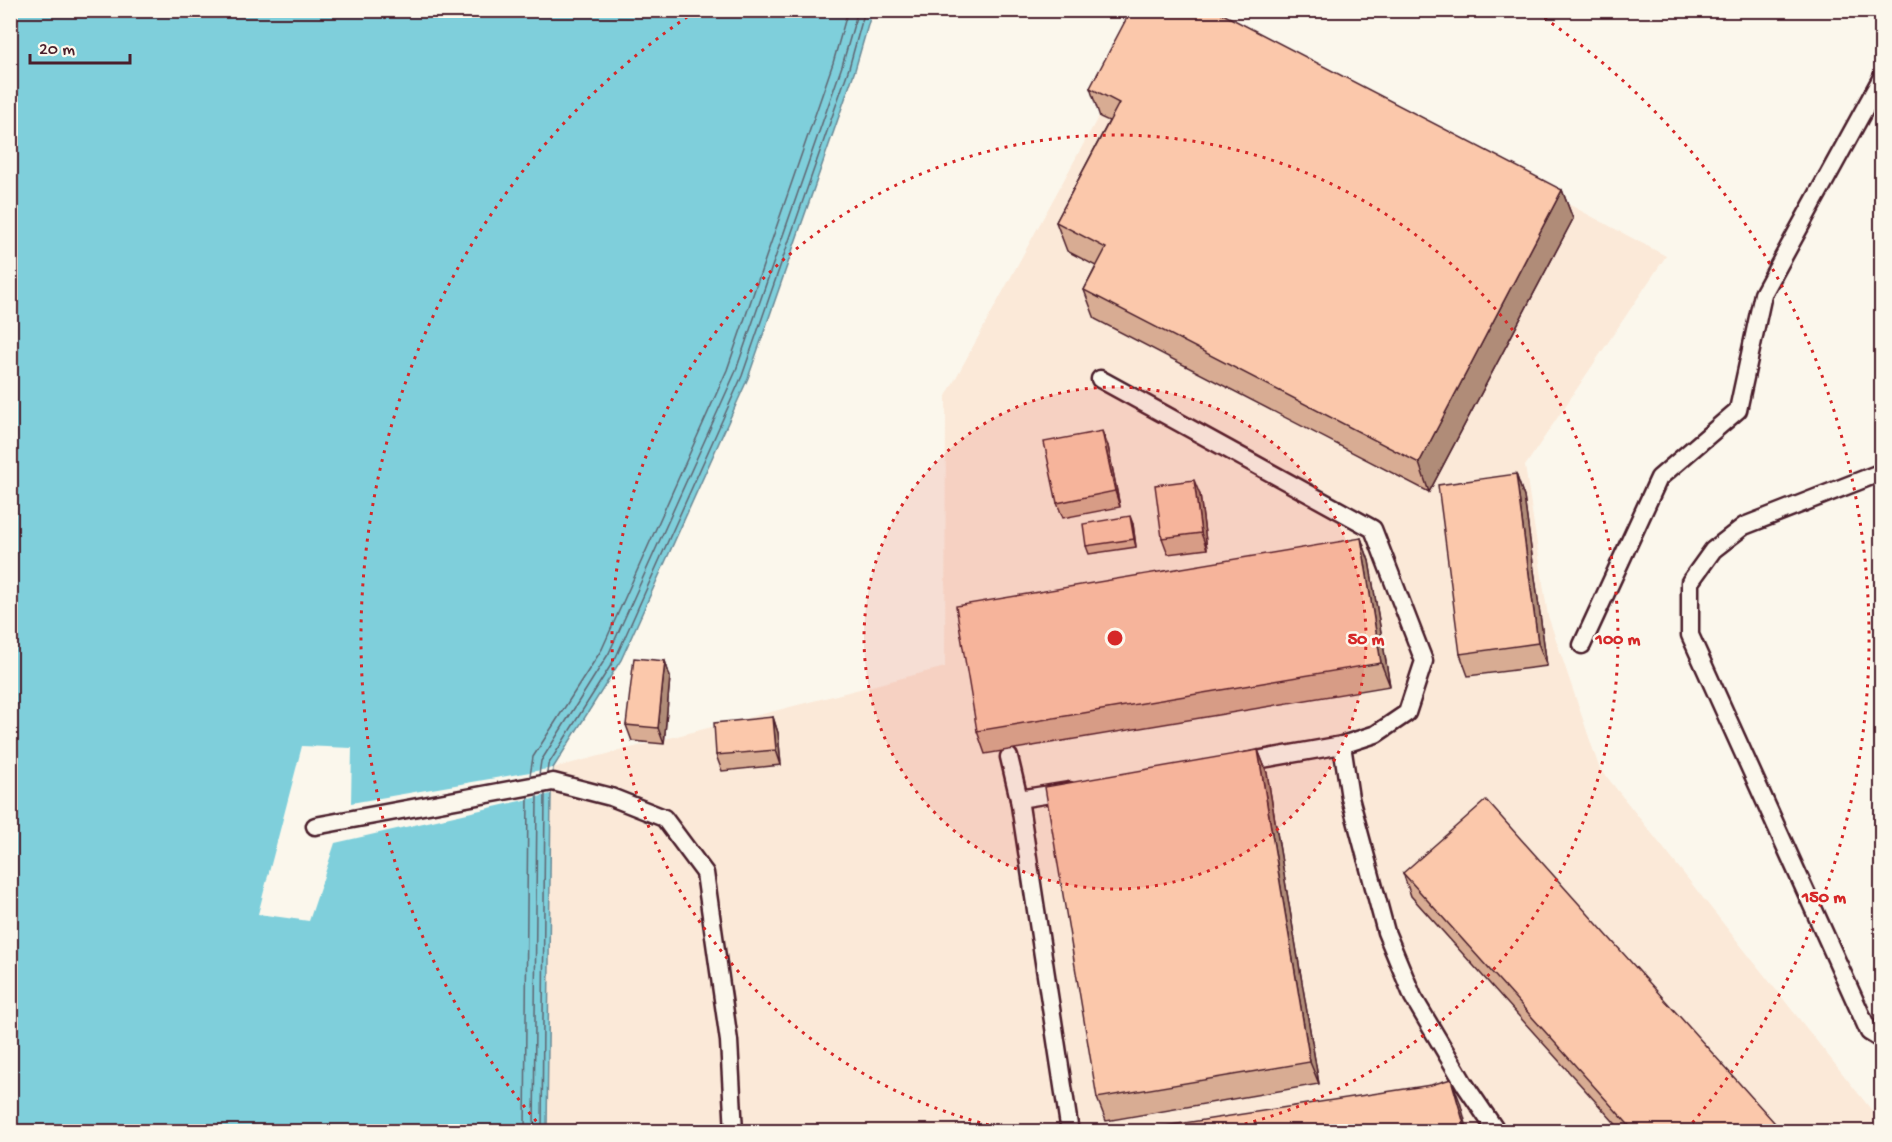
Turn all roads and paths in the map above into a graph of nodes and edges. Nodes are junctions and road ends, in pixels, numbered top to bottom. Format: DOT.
graph roads {
  1 [pos="1881,77"];
  2 [pos="1100,379"];
  3 [pos="1881,472"];
  4 [pos="1582,645"];
  5 [pos="1342,745"];
  6 [pos="1009,757"];
  7 [pos="1224,765"];
  8 [pos="1083,789"];
  9 [pos="1019,799"];
  10 [pos="315,826"];
  11 [pos="1881,1040"];
  12 [pos="734,1131"];
  13 [pos="1070,1131"];
  14 [pos="1497,1131"];
  1 -- 4 [label="lane"];
  2 -- 5 [label="lane"];
  3 -- 11 [label="lane"];
  5 -- 7 [label="lane"];
  5 -- 14 [label="lane"];
  6 -- 9 [label="lane"];
  8 -- 9 [label="lane"];
  9 -- 13 [label="lane"];
  10 -- 12 [label="lane"];
}
